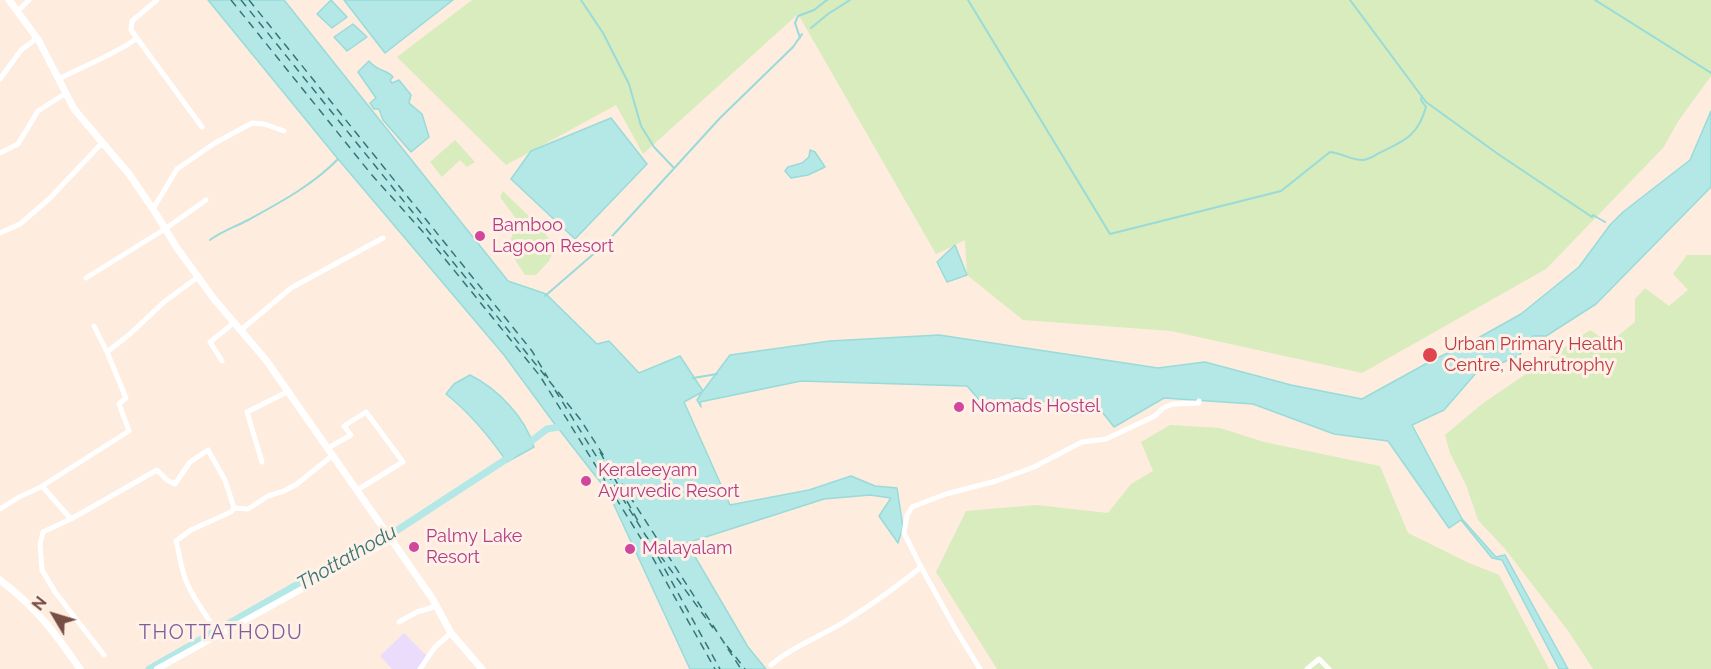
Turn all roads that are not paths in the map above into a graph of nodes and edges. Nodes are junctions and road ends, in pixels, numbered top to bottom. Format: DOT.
graph roads {
  1 [pos="9,0"];
  2 [pos="29,0"];
  3 [pos="157,0"];
  4 [pos="17,12"];
  5 [pos="37,38"];
  6 [pos="136,39"];
  7 [pos="0,79"];
  8 [pos="59,80"];
  9 [pos="66,93"];
  10 [pos="202,127"];
  11 [pos="285,131"];
  12 [pos="102,143"];
  13 [pos="0,153"];
  14 [pos="206,200"];
  15 [pos="153,209"];
  16 [pos="165,229"];
  17 [pos="0,233"];
  18 [pos="383,238"];
  19 [pos="198,277"];
  20 [pos="86,278"];
  21 [pos="235,322"];
  22 [pos="94,326"];
  23 [pos="241,330"];
  24 [pos="107,352"];
  25 [pos="222,361"];
  26 [pos="289,391"];
  27 [pos="1199,401"];
  28 [pos="331,452"];
  29 [pos="262,462"];
  30 [pos="42,486"];
  31 [pos="357,490"];
  32 [pos="234,508"];
  33 [pos="0,509"];
  34 [pos="71,519"];
  35 [pos="388,537"];
  36 [pos="921,567"];
  37 [pos="0,580"];
  38 [pos="436,606"];
  39 [pos="399,622"];
  40 [pos="218,633"];
  41 [pos="451,633"];
  42 [pos="104,655"];
  43 [pos="771,665"];
  44 [pos="80,669"];
  45 [pos="157,669"];
  46 [pos="420,669"];
  47 [pos="482,669"];
  48 [pos="980,669"];
  49 [pos="1307,669"];
  50 [pos="1329,669"];
  1 -- 4 [label="main road"];
  2 -- 4 [label="street"];
  3 -- 6 [label="street"];
  4 -- 5 [label="main road"];
  5 -- 7 [label="street"];
  5 -- 8 [label="main road"];
  6 -- 8 [label="street"];
  6 -- 10 [label="street"];
  8 -- 9 [label="main road"];
  9 -- 12 [label="main road"];
  9 -- 13 [label="street"];
  11 -- 15 [label="street"];
  12 -- 15 [label="main road"];
  12 -- 17 [label="street"];
  14 -- 16 [label="street"];
  15 -- 16 [label="main road"];
  16 -- 19 [label="main road"];
  16 -- 20 [label="street"];
  18 -- 23 [label="street"];
  19 -- 21 [label="main road"];
  19 -- 24 [label="street"];
  21 -- 23 [label="main road"];
  21 -- 25 [label="street"];
  22 -- 24 [label="street"];
  23 -- 26 [label="main road"];
  24 -- 30 [label="street"];
  26 -- 28 [label="main road"];
  26 -- 29 [label="street"];
  27 -- 36 [label="street"];
  28 -- 31 [label="main road"];
  28 -- 31 [label="street"];
  28 -- 32 [label="street"];
  30 -- 33 [label="street"];
  30 -- 34 [label="street"];
  31 -- 35 [label="main road"];
  32 -- 34 [label="street"];
  32 -- 40 [label="street"];
  34 -- 42 [label="street"];
  35 -- 38 [label="main road"];
  35 -- 40 [label="street"];
  36 -- 43 [label="street"];
  36 -- 48 [label="street"];
  37 -- 44 [label="main road"];
  38 -- 39 [label="street"];
  38 -- 41 [label="main road"];
  40 -- 45 [label="street"];
  41 -- 46 [label="street"];
  41 -- 47 [label="main road"];
  49 -- 50 [label="street"];
}
